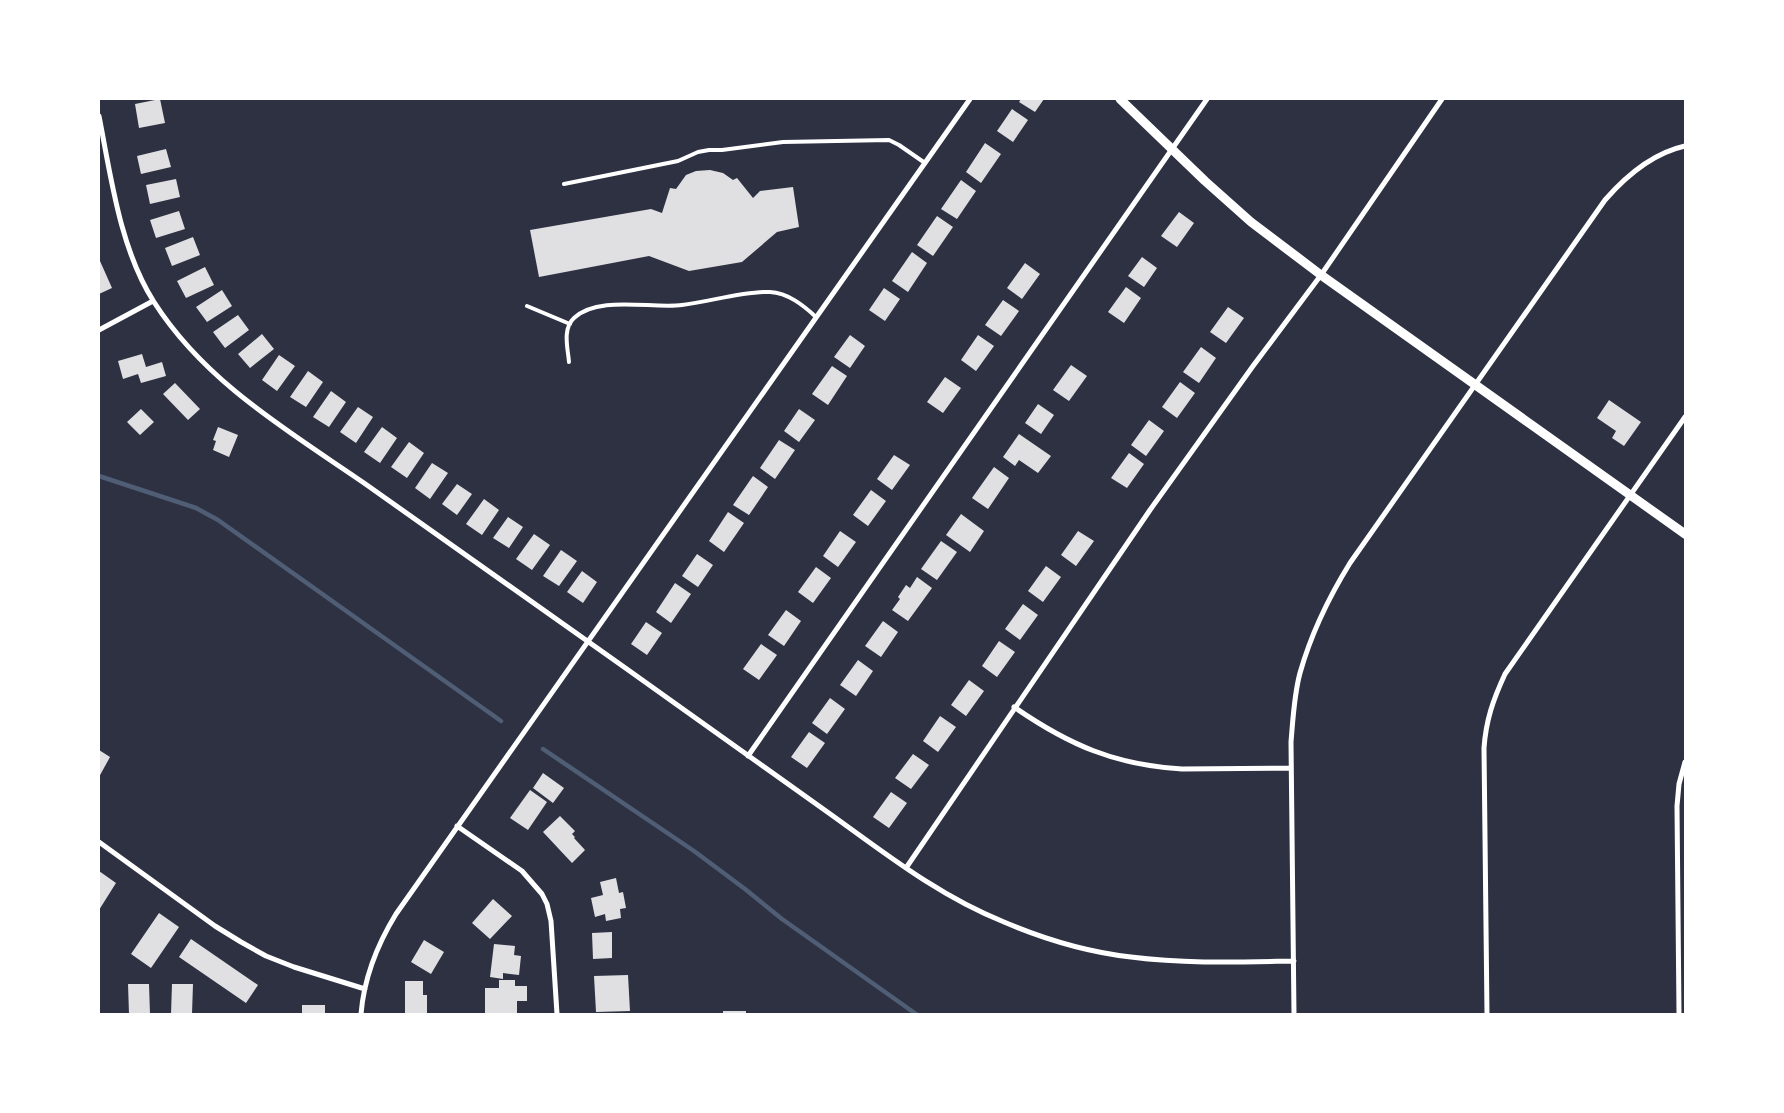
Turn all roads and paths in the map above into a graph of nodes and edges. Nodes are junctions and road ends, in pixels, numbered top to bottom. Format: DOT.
graph roads {
  1 [pos="970,99"];
  2 [pos="1120,99"];
  3 [pos="1207,99"];
  4 [pos="1442,99"];
  5 [pos="99,116"];
  6 [pos="1685,146"];
  7 [pos="1172,148"];
  8 [pos="925,163"];
  9 [pos="564,184"];
  10 [pos="1321,275"];
  11 [pos="153,301"];
  12 [pos="527,306"];
  13 [pos="816,317"];
  14 [pos="570,324"];
  15 [pos="99,330"];
  16 [pos="570,362"];
  17 [pos="1476,384"];
  18 [pos="1685,417"];
  19 [pos="1630,495"];
  20 [pos="1685,534"];
  21 [pos="589,642"];
  22 [pos="1014,707"];
  23 [pos="748,756"];
  24 [pos="1685,762"];
  25 [pos="1291,768"];
  26 [pos="457,826"];
  27 [pos="99,842"];
  28 [pos="906,868"];
  29 [pos="1294,961"];
  30 [pos="365,989"];
  31 [pos="361,1014"];
  32 [pos="557,1014"];
  33 [pos="1294,1014"];
  34 [pos="1487,1014"];
  35 [pos="1679,1014"];
  1 -- 8 [label="street"];
  2 -- 7 [label="street"];
  3 -- 7 [label="street"];
  4 -- 10 [label="street"];
  5 -- 11 [label="street"];
  6 -- 17 [label="street"];
  7 -- 10 [label="street"];
  7 -- 23 [label="street"];
  8 -- 9 [label="lane"];
  8 -- 13 [label="street"];
  10 -- 17 [label="street"];
  10 -- 22 [label="street"];
  11 -- 15 [label="street"];
  11 -- 21 [label="street"];
  12 -- 14 [label="lane"];
  13 -- 14 [label="lane"];
  13 -- 21 [label="street"];
  14 -- 16 [label="lane"];
  17 -- 19 [label="street"];
  17 -- 25 [label="street"];
  18 -- 19 [label="street"];
  19 -- 20 [label="street"];
  19 -- 34 [label="street"];
  21 -- 23 [label="street"];
  21 -- 26 [label="street"];
  22 -- 25 [label="street"];
  22 -- 28 [label="street"];
  23 -- 28 [label="street"];
  24 -- 35 [label="street"];
  25 -- 29 [label="street"];
  26 -- 30 [label="street"];
  26 -- 32 [label="street"];
  27 -- 30 [label="street"];
  28 -- 29 [label="street"];
  29 -- 33 [label="street"];
  30 -- 31 [label="street"];
}
